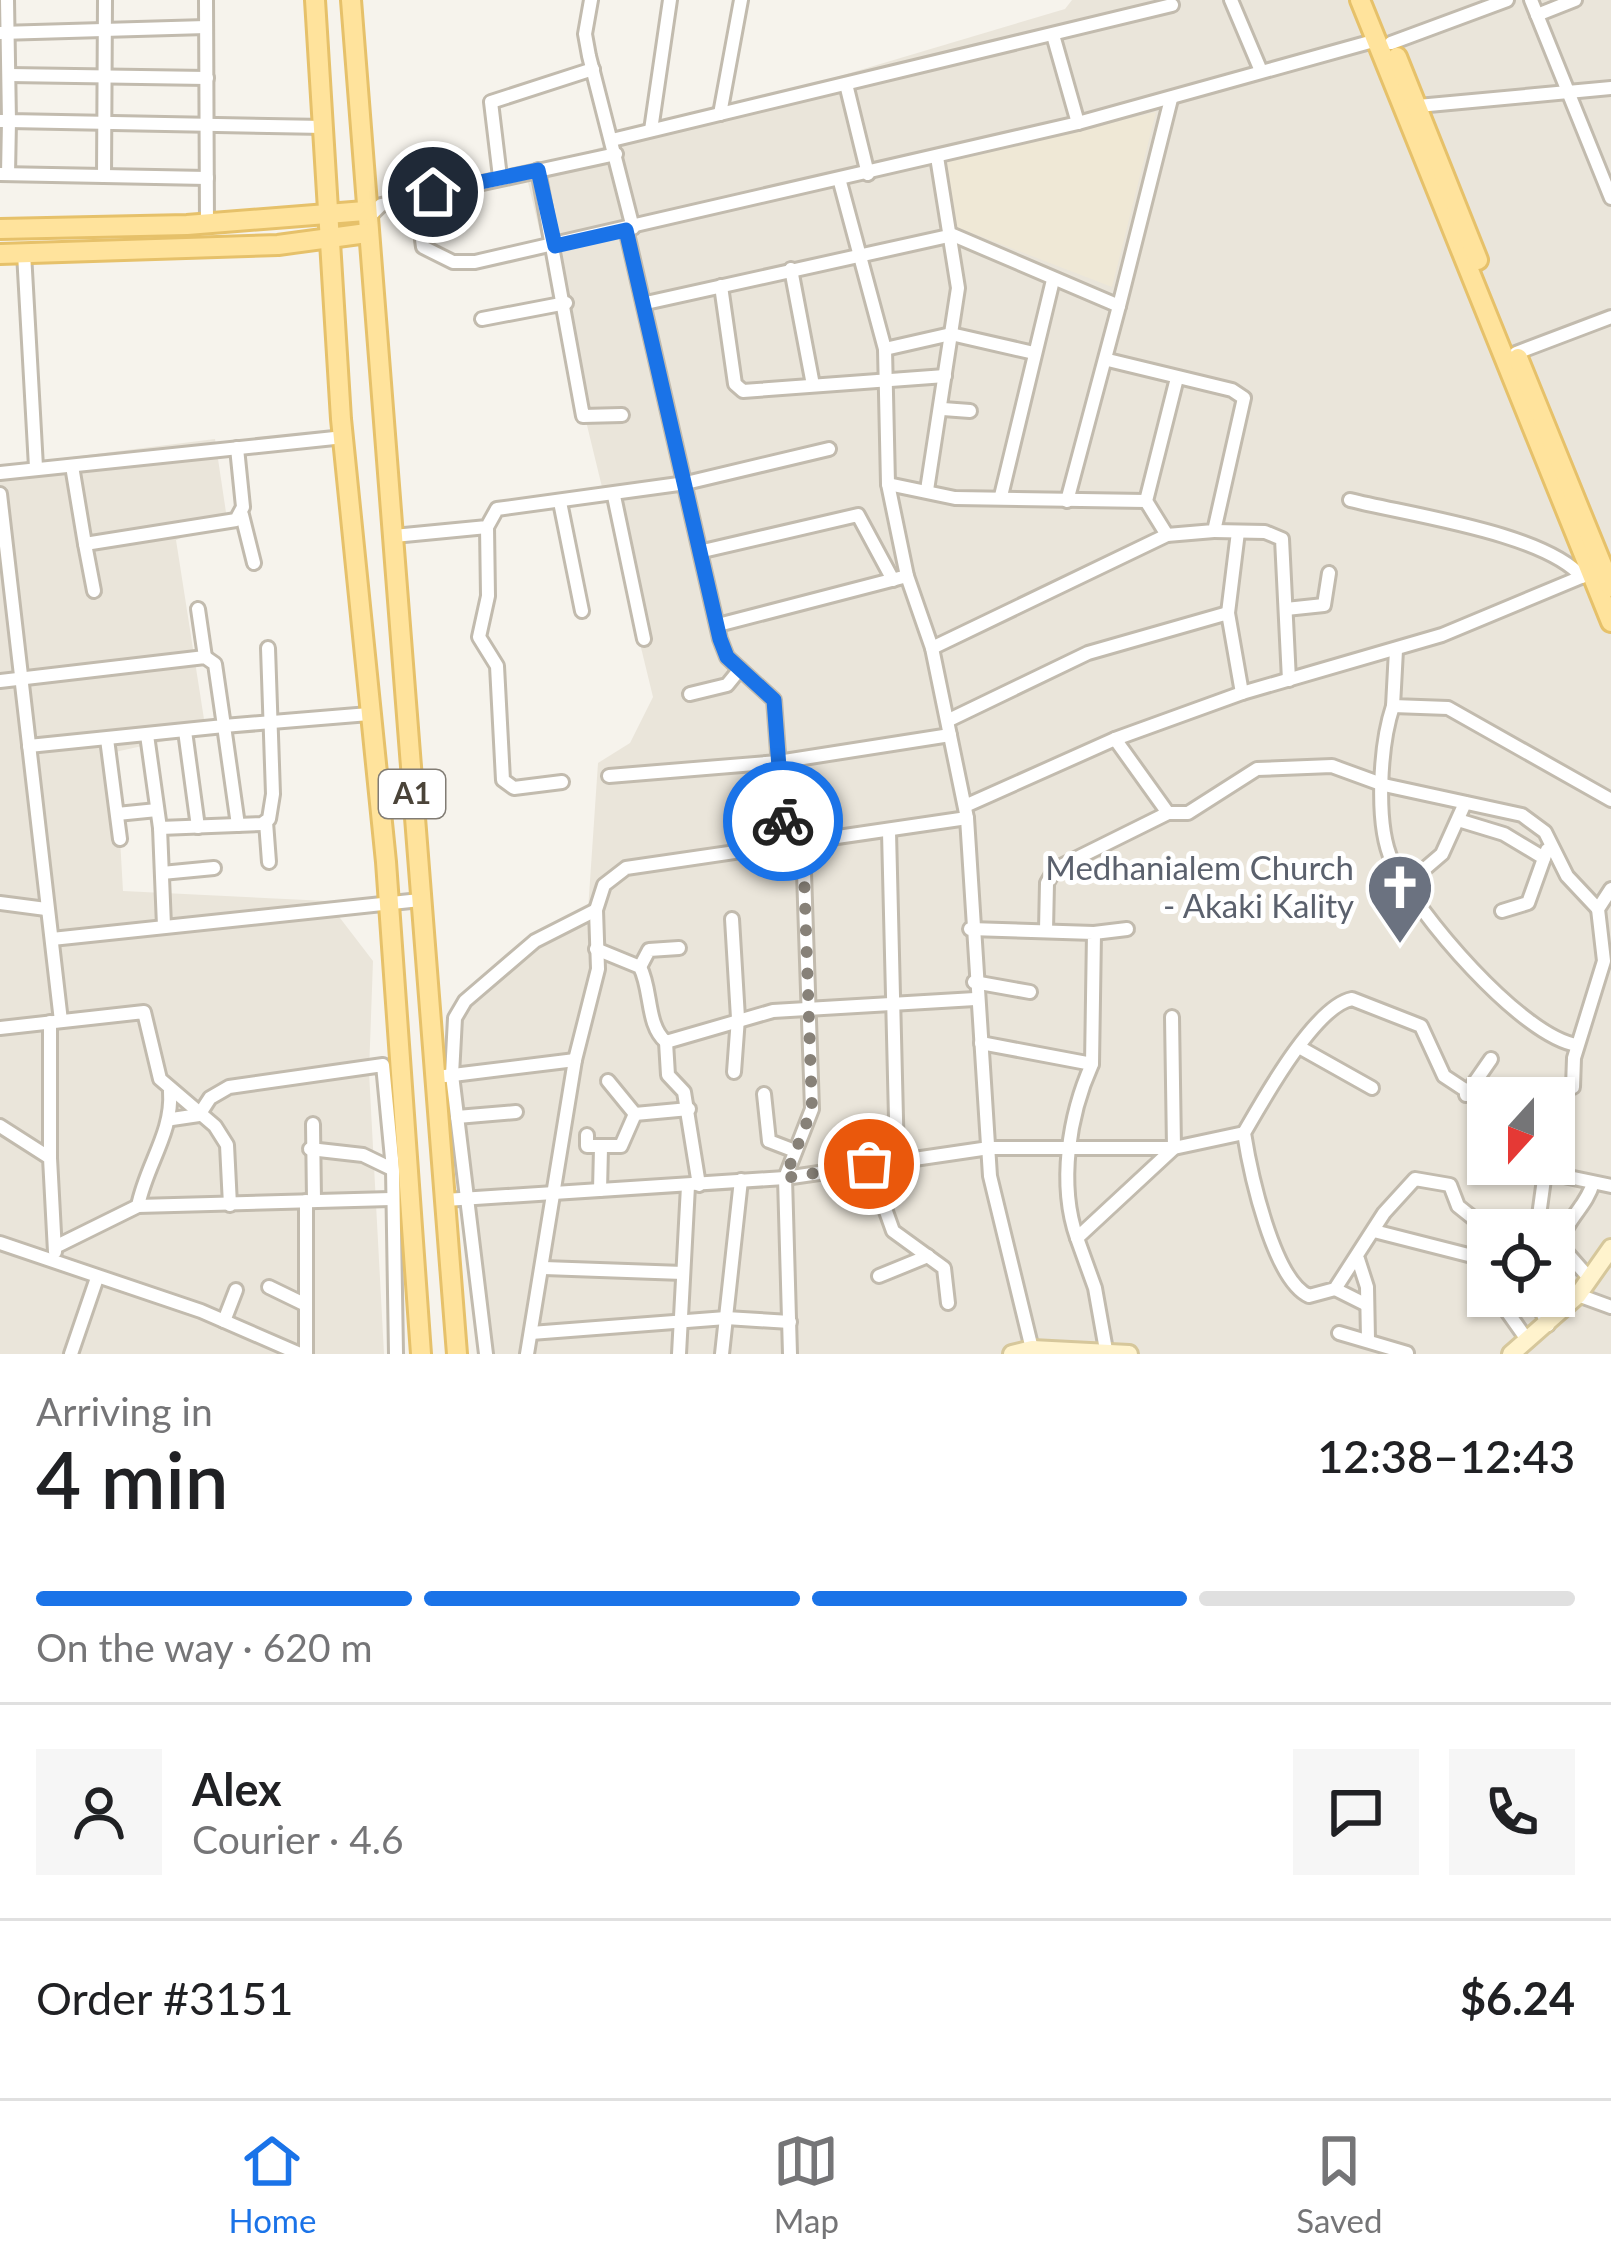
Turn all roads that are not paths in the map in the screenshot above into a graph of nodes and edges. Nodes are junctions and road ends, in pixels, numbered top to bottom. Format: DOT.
graph roads {
  1 [pos="8,0"];
  2 [pos="105,0"];
  3 [pos="206,0"];
  4 [pos="316,0"];
  5 [pos="351,0"];
  6 [pos="591,0"];
  7 [pos="670,0"];
  8 [pos="741,0"];
  9 [pos="1231,0"];
  10 [pos="1360,0"];
  11 [pos="1373,0"];
  12 [pos="1507,0"];
  13 [pos="1531,0"];
  14 [pos="1574,0"];
  15 [pos="1172,5"];
  16 [pos="1537,15"];
  17 [pos="206,27"];
  18 [pos="106,32"];
  19 [pos="4,33"];
  20 [pos="1053,35"];
  21 [pos="1384,42"];
  22 [pos="593,69"];
  23 [pos="1261,71"];
  24 [pos="9,75"];
  25 [pos="107,77"];
  26 [pos="207,78"];
  27 [pos="846,84"];
  28 [pos="1611,88"];
  29 [pos="1569,91"];
  30 [pos="1171,99"];
  31 [pos="1418,106"];
  32 [pos="720,114"];
  33 [pos="106,119"];
  34 [pos="4,121"];
  35 [pos="1078,123"];
  36 [pos="207,125"];
  37 [pos="326,127"];
  38 [pos="651,130"];
  39 [pos="614,147"];
  40 [pos="937,158"];
  41 [pos="538,170"];
  42 [pos="4,174"];
  43 [pos="868,174"];
  44 [pos="104,176"];
  45 [pos="500,177"];
  46 [pos="207,178"];
  47 [pos="840,182"];
  48 [pos="416,196"];
  49 [pos="1611,198"];
  50 [pos="331,216"];
  51 [pos="366,222"];
  52 [pos="207,224"];
  53 [pos="0,229"];
  54 [pos="630,229"];
  55 [pos="953,235"];
  56 [pos="332,237"];
  57 [pos="555,246"];
  58 [pos="24,253"];
  59 [pos="0,254"];
  60 [pos="858,254"];
  61 [pos="791,269"];
  62 [pos="1053,280"];
  63 [pos="721,286"];
  64 [pos="566,303"];
  65 [pos="646,303"];
  66 [pos="1119,306"];
  67 [pos="1611,316"];
  68 [pos="482,319"];
  69 [pos="951,334"];
  70 [pos="885,349"];
  71 [pos="1034,353"];
  72 [pos="1516,353"];
  73 [pos="1108,360"];
  74 [pos="945,376"];
  75 [pos="1177,378"];
  76 [pos="886,380"];
  77 [pos="813,385"];
  78 [pos="943,409"];
  79 [pos="970,411"];
  80 [pos="622,415"];
  81 [pos="344,437"];
  82 [pos="238,448"];
  83 [pos="829,449"];
  84 [pos="72,466"];
  85 [pos="36,467"];
  86 [pos="0,473"];
  87 [pos="686,483"];
  88 [pos="888,484"];
  89 [pos="927,490"];
  90 [pos="0,494"];
  91 [pos="614,496"];
  92 [pos="1000,496"];
  93 [pos="1350,500"];
  94 [pos="1146,501"];
  95 [pos="560,502"];
  96 [pos="1067,502"];
  97 [pos="242,515"];
  98 [pos="487,527"];
  99 [pos="1214,530"];
  100 [pos="1238,532"];
  101 [pos="1167,535"];
  102 [pos="394,536"];
  103 [pos="85,544"];
  104 [pos="703,551"];
  105 [pos="3,558"];
  106 [pos="254,563"];
  107 [pos="1329,573"];
  108 [pos="1597,576"];
  109 [pos="900,578"];
  110 [pos="94,591"];
  111 [pos="1286,608"];
  112 [pos="198,609"];
  113 [pos="7,611"];
  114 [pos="582,611"];
  115 [pos="1228,613"];
  116 [pos="1611,622"];
  117 [pos="718,625"];
  118 [pos="644,639"];
  119 [pos="268,648"];
  120 [pos="932,648"];
  121 [pos="1396,650"];
  122 [pos="205,657"];
  123 [pos="740,669"];
  124 [pos="22,679"];
  125 [pos="1289,680"];
  126 [pos="0,681"];
  127 [pos="1242,693"];
  128 [pos="690,694"];
  129 [pos="1393,706"];
  130 [pos="369,714"];
  131 [pos="269,723"];
  132 [pos="224,726"];
  133 [pos="950,727"];
  134 [pos="185,730"];
  135 [pos="147,735"];
  136 [pos="107,739"];
  137 [pos="1115,739"];
  138 [pos="29,746"];
  139 [pos="778,762"];
  140 [pos="609,776"];
  141 [pos="562,782"];
  142 [pos="1384,785"];
  143 [pos="1611,800"];
  144 [pos="1465,803"];
  145 [pos="157,810"];
  146 [pos="966,812"];
  147 [pos="1168,813"];
  148 [pos="117,814"];
  149 [pos="1458,820"];
  150 [pos="266,822"];
  151 [pos="238,825"];
  152 [pos="198,827"];
  153 [pos="160,829"];
  154 [pos="889,832"];
  155 [pos="120,839"];
  156 [pos="1550,842"];
  157 [pos="803,843"];
  158 [pos="785,845"];
  159 [pos="1544,858"];
  160 [pos="269,862"];
  161 [pos="214,868"];
  162 [pos="162,873"];
  163 [pos="1407,884"];
  164 [pos="1611,889"];
  165 [pos="420,900"];
  166 [pos="0,903"];
  167 [pos="388,904"];
  168 [pos="46,909"];
  169 [pos="1598,909"];
  170 [pos="596,910"];
  171 [pos="1502,910"];
  172 [pos="733,919"];
  173 [pos="164,926"];
  174 [pos="970,929"];
  175 [pos="1126,929"];
  176 [pos="1046,931"];
  177 [pos="1094,933"];
  178 [pos="52,938"];
  179 [pos="679,948"];
  180 [pos="596,949"];
  181 [pos="614,957"];
  182 [pos="1608,962"];
  183 [pos="640,967"];
  184 [pos="598,969"];
  185 [pos="974,982"];
  186 [pos="1030,992"];
  187 [pos="975,999"];
  188 [pos="897,1003"];
  189 [pos="812,1009"];
  190 [pos="1172,1017"];
  191 [pos="738,1018"];
  192 [pos="56,1022"];
  193 [pos="0,1028"];
  194 [pos="666,1042"];
  195 [pos="981,1043"];
  196 [pos="1577,1045"];
  197 [pos="1299,1047"];
  198 [pos="1491,1059"];
  199 [pos="574,1060"];
  200 [pos="1092,1064"];
  201 [pos="734,1072"];
  202 [pos="443,1077"];
  203 [pos="1574,1077"];
  204 [pos="608,1081"];
  205 [pos="1372,1088"];
  206 [pos="170,1091"];
  207 [pos="764,1094"];
  208 [pos="1466,1095"];
  209 [pos="689,1109"];
  210 [pos="516,1112"];
  211 [pos="635,1114"];
  212 [pos="199,1115"];
  213 [pos="457,1117"];
  214 [pos="172,1119"];
  215 [pos="313,1124"];
  216 [pos="0,1126"];
  217 [pos="1244,1132"];
  218 [pos="586,1135"];
  219 [pos="1069,1147"];
  220 [pos="601,1148"];
  221 [pos="989,1148"];
  222 [pos="1174,1148"];
  223 [pos="310,1149"];
  224 [pos="795,1151"];
  225 [pos="50,1158"];
  226 [pos="897,1159"];
  227 [pos="869,1164"];
  228 [pos="393,1169"];
  229 [pos="785,1178"];
  230 [pos="1575,1178"];
  231 [pos="741,1180"];
  232 [pos="1593,1183"];
  233 [pos="693,1185"];
  234 [pos="1611,1186"];
  235 [pos="599,1190"];
  236 [pos="555,1192"];
  237 [pos="391,1199"];
  238 [pos="455,1199"];
  239 [pos="310,1200"];
  240 [pos="230,1205"];
  241 [pos="138,1206"];
  242 [pos="1467,1214"];
  243 [pos="1575,1219"];
  244 [pos="1374,1231"];
  245 [pos="1077,1238"];
  246 [pos="0,1243"];
  247 [pos="1611,1248"];
  248 [pos="55,1253"];
  249 [pos="1467,1254"];
  250 [pos="928,1256"];
  251 [pos="1358,1259"];
  252 [pos="1575,1261"];
  253 [pos="544,1268"];
  254 [pos="683,1273"];
  255 [pos="879,1276"];
  256 [pos="97,1277"];
  257 [pos="1590,1280"];
  258 [pos="269,1287"];
  259 [pos="1335,1289"];
  260 [pos="236,1291"];
  261 [pos="1578,1295"];
  262 [pos="948,1303"];
  263 [pos="304,1304"];
  264 [pos="1367,1305"];
  265 [pos="1611,1307"];
  266 [pos="1511,1317"];
  267 [pos="1544,1317"];
  268 [pos="726,1318"];
  269 [pos="224,1321"];
  270 [pos="681,1321"];
  271 [pos="790,1322"];
  272 [pos="1548,1325"];
  273 [pos="531,1333"];
  274 [pos="1339,1333"];
  275 [pos="1368,1339"];
  276 [pos="1528,1341"];
  277 [pos="1032,1349"];
  278 [pos="1121,1353"];
  279 [pos="1407,1353"];
  280 [pos="71,1354"];
  281 [pos="303,1354"];
  282 [pos="396,1354"];
  283 [pos="421,1354"];
  284 [pos="457,1354"];
  285 [pos="486,1354"];
  286 [pos="527,1354"];
  287 [pos="679,1354"];
  288 [pos="722,1354"];
  289 [pos="790,1354"];
  290 [pos="1012,1354"];
  291 [pos="1511,1354"];
  1 -- 19 [label="street"];
  2 -- 18 [label="street"];
  3 -- 17 [label="street"];
  4 -- 37 [label="main road, A1"];
  5 -- 51 [label="main road, A1"];
  6 -- 22 [label="street"];
  7 -- 38 [label="street"];
  8 -- 32 [label="street"];
  9 -- 23 [label="street"];
  10 -- 21 [label="main road"];
  11 -- 21 [label="main road"];
  12 -- 21 [label="street"];
  13 -- 16 [label="street"];
  14 -- 16 [label="street"];
  15 -- 20 [label="street"];
  16 -- 29 [label="street"];
  17 -- 18 [label="street"];
  17 -- 26 [label="street"];
  18 -- 19 [label="street"];
  18 -- 25 [label="street"];
  19 -- 24 [label="street"];
  20 -- 27 [label="street"];
  20 -- 35 [label="street"];
  21 -- 23 [label="street"];
  21 -- 31 [label="main road"];
  21 -- 108 [label="main road"];
  22 -- 39 [label="street"];
  22 -- 45 [label="street"];
  23 -- 30 [label="street"];
  24 -- 25 [label="street"];
  24 -- 34 [label="street"];
  25 -- 26 [label="street"];
  25 -- 33 [label="street"];
  26 -- 36 [label="street"];
  27 -- 32 [label="street"];
  27 -- 43 [label="street"];
  28 -- 29 [label="street"];
  29 -- 31 [label="street"];
  29 -- 49 [label="street"];
  30 -- 35 [label="street"];
  30 -- 66 [label="street"];
  31 -- 72 [label="main road"];
  32 -- 38 [label="street"];
  33 -- 34 [label="street"];
  33 -- 36 [label="street"];
  33 -- 44 [label="street"];
  34 -- 42 [label="street"];
  35 -- 40 [label="street"];
  36 -- 37 [label="street"];
  36 -- 46 [label="street"];
  37 -- 50 [label="main road, A1"];
  38 -- 39 [label="street"];
  39 -- 41 [label="street"];
  39 -- 54 [label="street"];
  40 -- 43 [label="street"];
  40 -- 55 [label="street"];
  41 -- 45 [label="street"];
  41 -- 57 [label="street"];
  42 -- 44 [label="street"];
  43 -- 47 [label="street"];
  44 -- 46 [label="street"];
  45 -- 48 [label="street"];
  46 -- 52 [label="street"];
  47 -- 54 [label="street"];
  47 -- 60 [label="street"];
  48 -- 51 [label="street"];
  48 -- 57 [label="street"];
  50 -- 51 [label="main road"];
  50 -- 52 [label="main road"];
  50 -- 56 [label="main road, A1"];
  51 -- 56 [label="main road"];
  51 -- 102 [label="main road, A1"];
  52 -- 53 [label="main road"];
  54 -- 57 [label="street"];
  54 -- 65 [label="street"];
  55 -- 60 [label="street"];
  55 -- 62 [label="street"];
  55 -- 69 [label="street"];
  56 -- 58 [label="main road"];
  56 -- 81 [label="main road, A1"];
  57 -- 64 [label="street"];
  58 -- 59 [label="main road"];
  58 -- 85 [label="street"];
  60 -- 61 [label="street"];
  60 -- 70 [label="street"];
  61 -- 63 [label="street"];
  61 -- 77 [label="street"];
  62 -- 66 [label="street"];
  62 -- 71 [label="street"];
  63 -- 65 [label="street"];
  63 -- 77 [label="street"];
  64 -- 68 [label="street"];
  64 -- 80 [label="street"];
  65 -- 87 [label="street"];
  66 -- 73 [label="street"];
  67 -- 72 [label="street"];
  69 -- 70 [label="street"];
  69 -- 71 [label="street"];
  69 -- 74 [label="street"];
  70 -- 76 [label="street"];
  71 -- 92 [label="street"];
  72 -- 108 [label="main road"];
  73 -- 75 [label="street"];
  73 -- 96 [label="street"];
  74 -- 76 [label="street"];
  74 -- 78 [label="street"];
  75 -- 94 [label="street"];
  75 -- 99 [label="street"];
  76 -- 77 [label="street"];
  76 -- 88 [label="street"];
  78 -- 79 [label="street"];
  78 -- 89 [label="street"];
  81 -- 82 [label="street"];
  81 -- 130 [label="main road, A1"];
  82 -- 84 [label="street"];
  82 -- 97 [label="street"];
  83 -- 87 [label="street"];
  84 -- 85 [label="street"];
  84 -- 103 [label="street"];
  85 -- 86 [label="street"];
  87 -- 91 [label="street"];
  87 -- 104 [label="street"];
  88 -- 89 [label="street"];
  88 -- 109 [label="street"];
  89 -- 92 [label="street"];
  90 -- 105 [label="street"];
  91 -- 95 [label="street"];
  91 -- 118 [label="street"];
  92 -- 96 [label="street"];
  93 -- 108 [label="street"];
  94 -- 96 [label="street"];
  94 -- 101 [label="street"];
  95 -- 98 [label="street"];
  95 -- 114 [label="street"];
  97 -- 103 [label="street"];
  97 -- 106 [label="street"];
  98 -- 102 [label="street"];
  98 -- 141 [label="street"];
  99 -- 100 [label="street"];
  99 -- 101 [label="street"];
  100 -- 111 [label="street"];
  100 -- 115 [label="street"];
  101 -- 120 [label="street"];
  102 -- 165 [label="main road, A1"];
  103 -- 110 [label="street"];
  104 -- 109 [label="street"];
  104 -- 117 [label="street"];
  105 -- 113 [label="street"];
  107 -- 111 [label="street"];
  108 -- 116 [label="main road"];
  108 -- 121 [label="street"];
  109 -- 117 [label="street"];
  109 -- 120 [label="street"];
  111 -- 125 [label="street"];
  112 -- 122 [label="street"];
  113 -- 124 [label="street"];
  115 -- 127 [label="street"];
  115 -- 133 [label="street"];
  117 -- 123 [label="street"];
  119 -- 131 [label="street"];
  120 -- 133 [label="street"];
  121 -- 125 [label="street"];
  121 -- 129 [label="street"];
  122 -- 124 [label="street"];
  122 -- 132 [label="street"];
  123 -- 128 [label="street"];
  123 -- 139 [label="street"];
  124 -- 126 [label="street"];
  124 -- 138 [label="street"];
  125 -- 127 [label="street"];
  127 -- 137 [label="street"];
  129 -- 142 [label="street"];
  129 -- 143 [label="street"];
  130 -- 131 [label="street"];
  130 -- 167 [label="main road, A1"];
  131 -- 132 [label="street"];
  131 -- 150 [label="street"];
  132 -- 134 [label="street"];
  132 -- 151 [label="street"];
  133 -- 139 [label="street"];
  133 -- 146 [label="street"];
  134 -- 135 [label="street"];
  134 -- 152 [label="street"];
  135 -- 136 [label="street"];
  135 -- 145 [label="street"];
  136 -- 138 [label="street"];
  136 -- 148 [label="street"];
  137 -- 146 [label="street"];
  137 -- 147 [label="street"];
  138 -- 168 [label="street"];
  139 -- 140 [label="street"];
  139 -- 158 [label="street"];
  142 -- 144 [label="street"];
  142 -- 147 [label="street"];
  142 -- 163 [label="street"];
  144 -- 149 [label="street"];
  144 -- 156 [label="street"];
  145 -- 148 [label="street"];
  145 -- 153 [label="street"];
  146 -- 154 [label="street"];
  146 -- 174 [label="street"];
  147 -- 176 [label="street"];
  148 -- 155 [label="street"];
  149 -- 159 [label="street"];
  149 -- 163 [label="street"];
  150 -- 151 [label="street"];
  150 -- 160 [label="street"];
  151 -- 152 [label="street"];
  152 -- 153 [label="street"];
  153 -- 162 [label="street"];
  154 -- 157 [label="street"];
  154 -- 188 [label="street"];
  156 -- 159 [label="street"];
  156 -- 169 [label="street"];
  157 -- 158 [label="street"];
  157 -- 189 [label="street"];
  158 -- 170 [label="street"];
  159 -- 171 [label="street"];
  161 -- 162 [label="street"];
  162 -- 173 [label="street"];
  163 -- 196 [label="street"];
  164 -- 169 [label="street"];
  165 -- 167 [label="street"];
  165 -- 202 [label="main road, A1"];
  166 -- 168 [label="street"];
  167 -- 173 [label="street"];
  167 -- 283 [label="main road, A1"];
  168 -- 178 [label="street"];
  169 -- 182 [label="street"];
  170 -- 180 [label="street"];
  170 -- 202 [label="street"];
  172 -- 191 [label="street"];
  173 -- 178 [label="street"];
  174 -- 176 [label="street"];
  174 -- 185 [label="street"];
  175 -- 177 [label="street"];
  176 -- 177 [label="street"];
  177 -- 200 [label="street"];
  178 -- 192 [label="street"];
  179 -- 183 [label="street"];
  180 -- 181 [label="street"];
  180 -- 184 [label="street"];
  181 -- 183 [label="street"];
  181 -- 184 [label="street"];
  182 -- 196 [label="street"];
  183 -- 194 [label="street"];
  184 -- 199 [label="street"];
  185 -- 186 [label="street"];
  185 -- 187 [label="street"];
  187 -- 188 [label="street"];
  187 -- 195 [label="street"];
  188 -- 189 [label="street"];
  188 -- 226 [label="street"];
  189 -- 191 [label="street"];
  189 -- 224 [label="street"];
  190 -- 222 [label="street"];
  191 -- 194 [label="street"];
  191 -- 201 [label="street"];
  192 -- 193 [label="street"];
  192 -- 206 [label="street"];
  192 -- 225 [label="street"];
  194 -- 209 [label="street"];
  195 -- 200 [label="street"];
  195 -- 221 [label="street"];
  196 -- 203 [label="street"];
  197 -- 205 [label="street"];
  197 -- 208 [label="street"];
  197 -- 217 [label="street"];
  198 -- 208 [label="street"];
  199 -- 202 [label="street"];
  199 -- 236 [label="street"];
  200 -- 219 [label="street"];
  202 -- 213 [label="street"];
  202 -- 238 [label="main road, A1"];
  204 -- 211 [label="street"];
  206 -- 212 [label="street"];
  206 -- 214 [label="street"];
  207 -- 224 [label="street"];
  209 -- 211 [label="street"];
  209 -- 233 [label="street"];
  210 -- 213 [label="street"];
  211 -- 220 [label="street"];
  212 -- 214 [label="street"];
  212 -- 228 [label="street"];
  212 -- 240 [label="street"];
  213 -- 238 [label="street"];
  214 -- 241 [label="street"];
  215 -- 223 [label="street"];
  216 -- 225 [label="street"];
  217 -- 222 [label="street"];
  217 -- 259 [label="street"];
  218 -- 220 [label="street"];
  219 -- 221 [label="street"];
  219 -- 222 [label="street"];
  219 -- 245 [label="street"];
  220 -- 235 [label="street"];
  221 -- 226 [label="street"];
  221 -- 277 [label="street"];
  222 -- 245 [label="street"];
  223 -- 228 [label="street"];
  223 -- 239 [label="street"];
  224 -- 229 [label="street"];
  225 -- 248 [label="street"];
  226 -- 227 [label="street"];
  227 -- 229 [label="street"];
  227 -- 250 [label="street"];
  228 -- 237 [label="street"];
  229 -- 231 [label="street"];
  229 -- 271 [label="street"];
  230 -- 232 [label="street"];
  231 -- 233 [label="street"];
  231 -- 268 [label="street"];
  232 -- 234 [label="street"];
  232 -- 243 [label="street"];
  233 -- 235 [label="street"];
  233 -- 254 [label="street"];
  235 -- 236 [label="street"];
  236 -- 238 [label="street"];
  236 -- 253 [label="street"];
  237 -- 239 [label="street"];
  237 -- 282 [label="street"];
  238 -- 284 [label="main road, A1"];
  238 -- 285 [label="street"];
  239 -- 240 [label="street"];
  239 -- 263 [label="street"];
  240 -- 241 [label="street"];
  241 -- 248 [label="street"];
  242 -- 244 [label="street"];
  244 -- 249 [label="street"];
  244 -- 251 [label="street"];
  245 -- 278 [label="street"];
  246 -- 248 [label="street"];
  247 -- 257 [label="main road"];
  248 -- 256 [label="street"];
  250 -- 255 [label="street"];
  250 -- 262 [label="street"];
  251 -- 259 [label="street"];
  251 -- 264 [label="street"];
  252 -- 257 [label="street"];
  253 -- 254 [label="street"];
  253 -- 273 [label="street"];
  254 -- 270 [label="street"];
  256 -- 269 [label="street"];
  256 -- 280 [label="street"];
  257 -- 261 [label="main road"];
  258 -- 263 [label="street"];
  259 -- 264 [label="street"];
  260 -- 269 [label="street"];
  261 -- 265 [label="street"];
  261 -- 272 [label="main road"];
  263 -- 281 [label="street"];
  264 -- 275 [label="street"];
  266 -- 276 [label="street"];
  267 -- 272 [label="street"];
  268 -- 270 [label="street"];
  268 -- 271 [label="street"];
  268 -- 288 [label="street"];
  269 -- 281 [label="street"];
  270 -- 273 [label="street"];
  270 -- 287 [label="street"];
  271 -- 289 [label="street"];
  272 -- 276 [label="main road"];
  273 -- 286 [label="street"];
  274 -- 275 [label="street"];
  275 -- 279 [label="street"];
  276 -- 291 [label="main road"];
  277 -- 278 [label="main road"];
  277 -- 290 [label="main road"];
}
